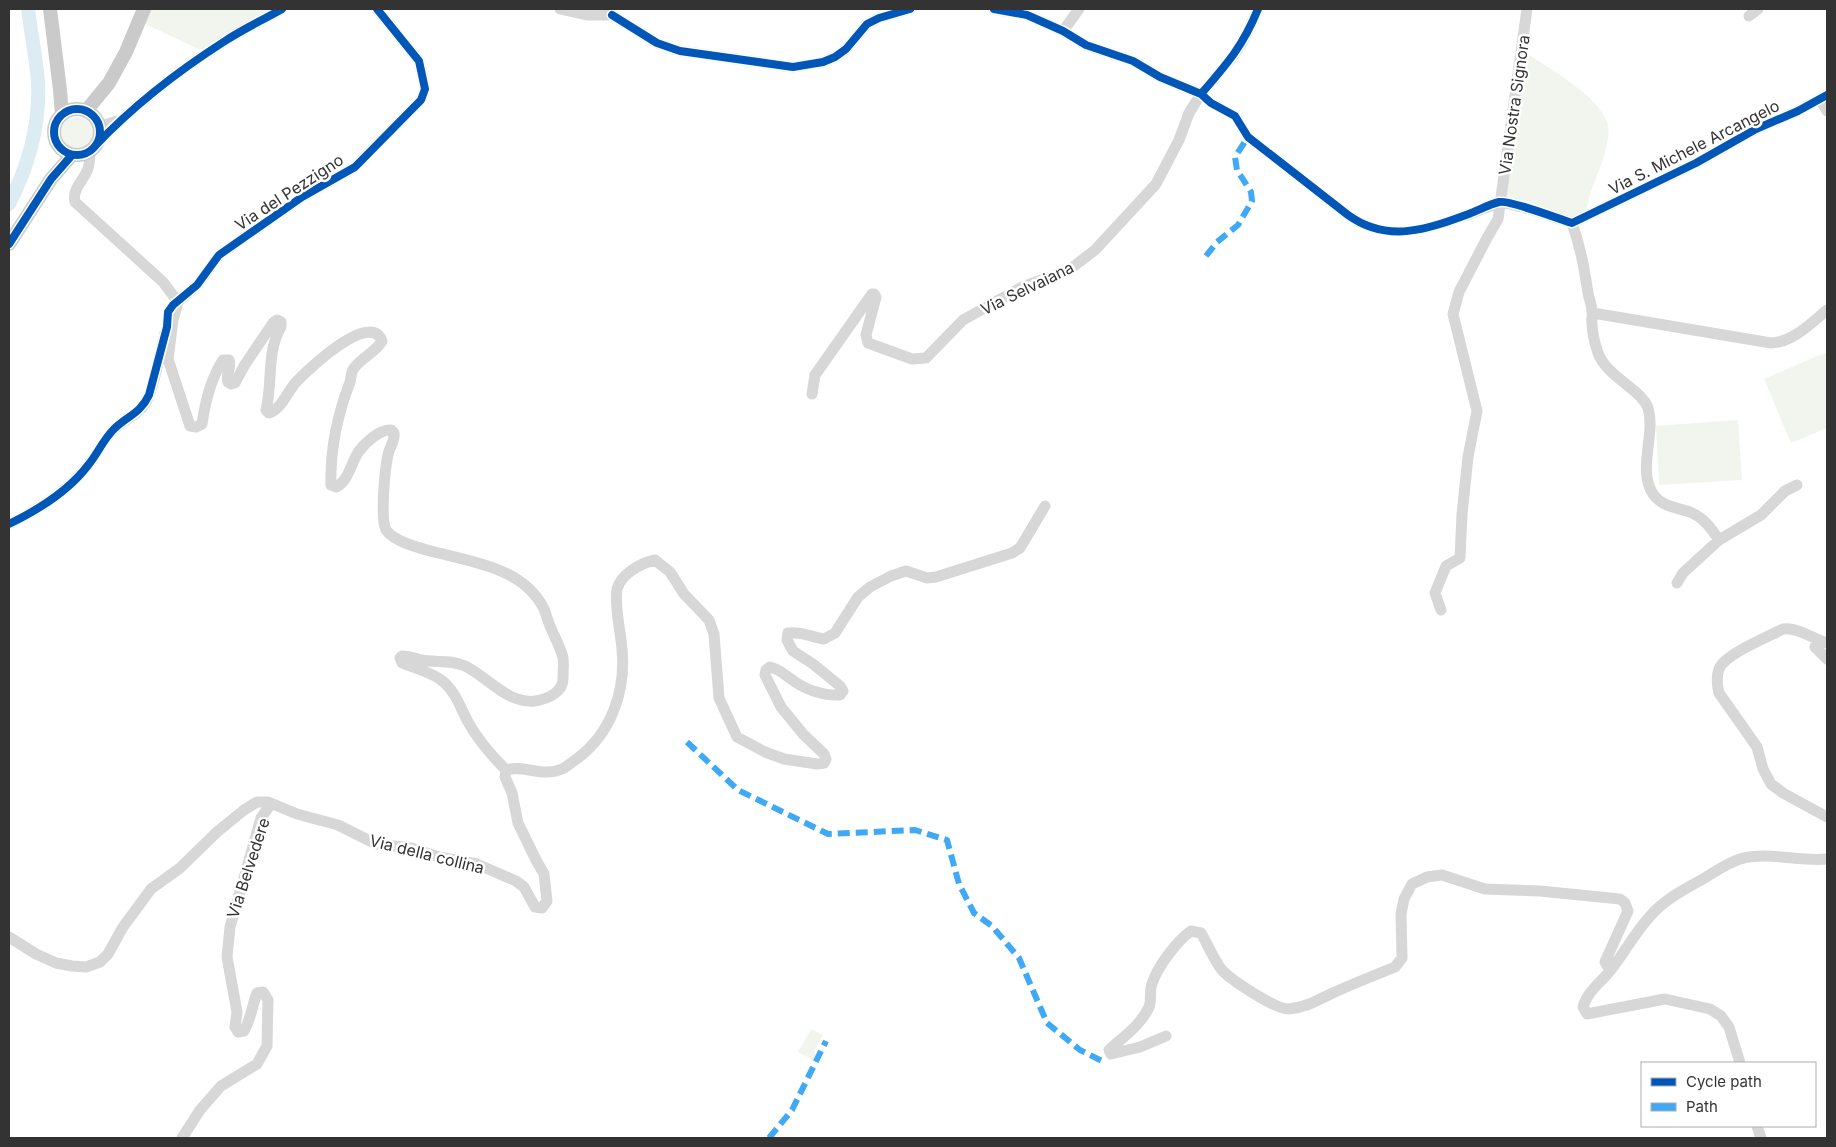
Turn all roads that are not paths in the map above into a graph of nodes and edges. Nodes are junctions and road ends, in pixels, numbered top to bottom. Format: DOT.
graph roads {
  1 [pos="50,9"];
  2 [pos="144,9"];
  3 [pos="282,9"];
  4 [pos="377,9"];
  5 [pos="560,9"];
  6 [pos="910,9"];
  7 [pos="994,9"];
  8 [pos="1079,9"];
  9 [pos="1258,9"];
  10 [pos="1527,9"];
  11 [pos="613,12"];
  12 [pos="1063,31"];
  13 [pos="1200,94"];
  14 [pos="1824,97"];
  15 [pos="1827,111"];
  16 [pos="67,113"];
  17 [pos="94,119"];
  18 [pos="119,120"];
  19 [pos="57,144"];
  20 [pos="86,153"];
  21 [pos="51,179"];
  22 [pos="1501,202"];
  23 [pos="1464,216"];
  24 [pos="1572,223"];
  25 [pos="9,244"];
  26 [pos="178,302"];
  27 [pos="1827,310"];
  28 [pos="1593,313"];
  29 [pos="812,394"];
  30 [pos="1797,485"];
  31 [pos="1045,506"];
  32 [pos="9,524"];
  33 [pos="1719,540"];
  34 [pos="1677,583"];
  35 [pos="1441,610"];
  36 [pos="1822,641"];
  37 [pos="1827,659"];
  38 [pos="506,770"];
  39 [pos="268,802"];
  40 [pos="1827,817"];
  41 [pos="1827,859"];
  42 [pos="9,938"];
  43 [pos="1610,970"];
  44 [pos="1166,1036"];
  45 [pos="1740,1062"];
  46 [pos="182,1138"];
  1 -- 16 [label="main road"];
  2 -- 17 [label="main road"];
  3 -- 18 [label="street"];
  4 -- 26 [label="street, Via del Pezzigno"];
  5 -- 11 [label="street"];
  6 -- 11 [label="street"];
  7 -- 12 [label="street"];
  8 -- 12 [label="street"];
  9 -- 13 [label="street"];
  10 -- 22 [label="street, Via Nostra Signora"];
  12 -- 13 [label="street"];
  13 -- 29 [label="street, Via Selvaiana"];
  14 -- 15 [label="street"];
  14 -- 24 [label="street, Via S. Michele Arcangelo"];
  16 -- 17 [label="main road"];
  16 -- 19 [label="main road"];
  17 -- 18 [label="street"];
  17 -- 20 [label="main road"];
  18 -- 20 [label="street"];
  19 -- 20 [label="main road"];
  19 -- 21 [label="main road"];
  20 -- 21 [label="main road"];
  20 -- 26 [label="street"];
  21 -- 25 [label="main road"];
  22 -- 23 [label="street"];
  22 -- 24 [label="street"];
  22 -- 35 [label="street, Via Nostra Signora"];
  24 -- 28 [label="street"];
  26 -- 32 [label="street, Via del Pezzigno"];
  26 -- 38 [label="street"];
  27 -- 28 [label="street"];
  28 -- 33 [label="street"];
  30 -- 33 [label="street"];
  31 -- 38 [label="street"];
  33 -- 34 [label="street"];
  36 -- 37 [label="street"];
  36 -- 40 [label="street"];
  38 -- 39 [label="street, Via della collina"];
  39 -- 42 [label="street, Via Belvedere"];
  39 -- 46 [label="street, Via Belvedere"];
  41 -- 43 [label="street"];
  43 -- 44 [label="street"];
  43 -- 45 [label="street"];
}
